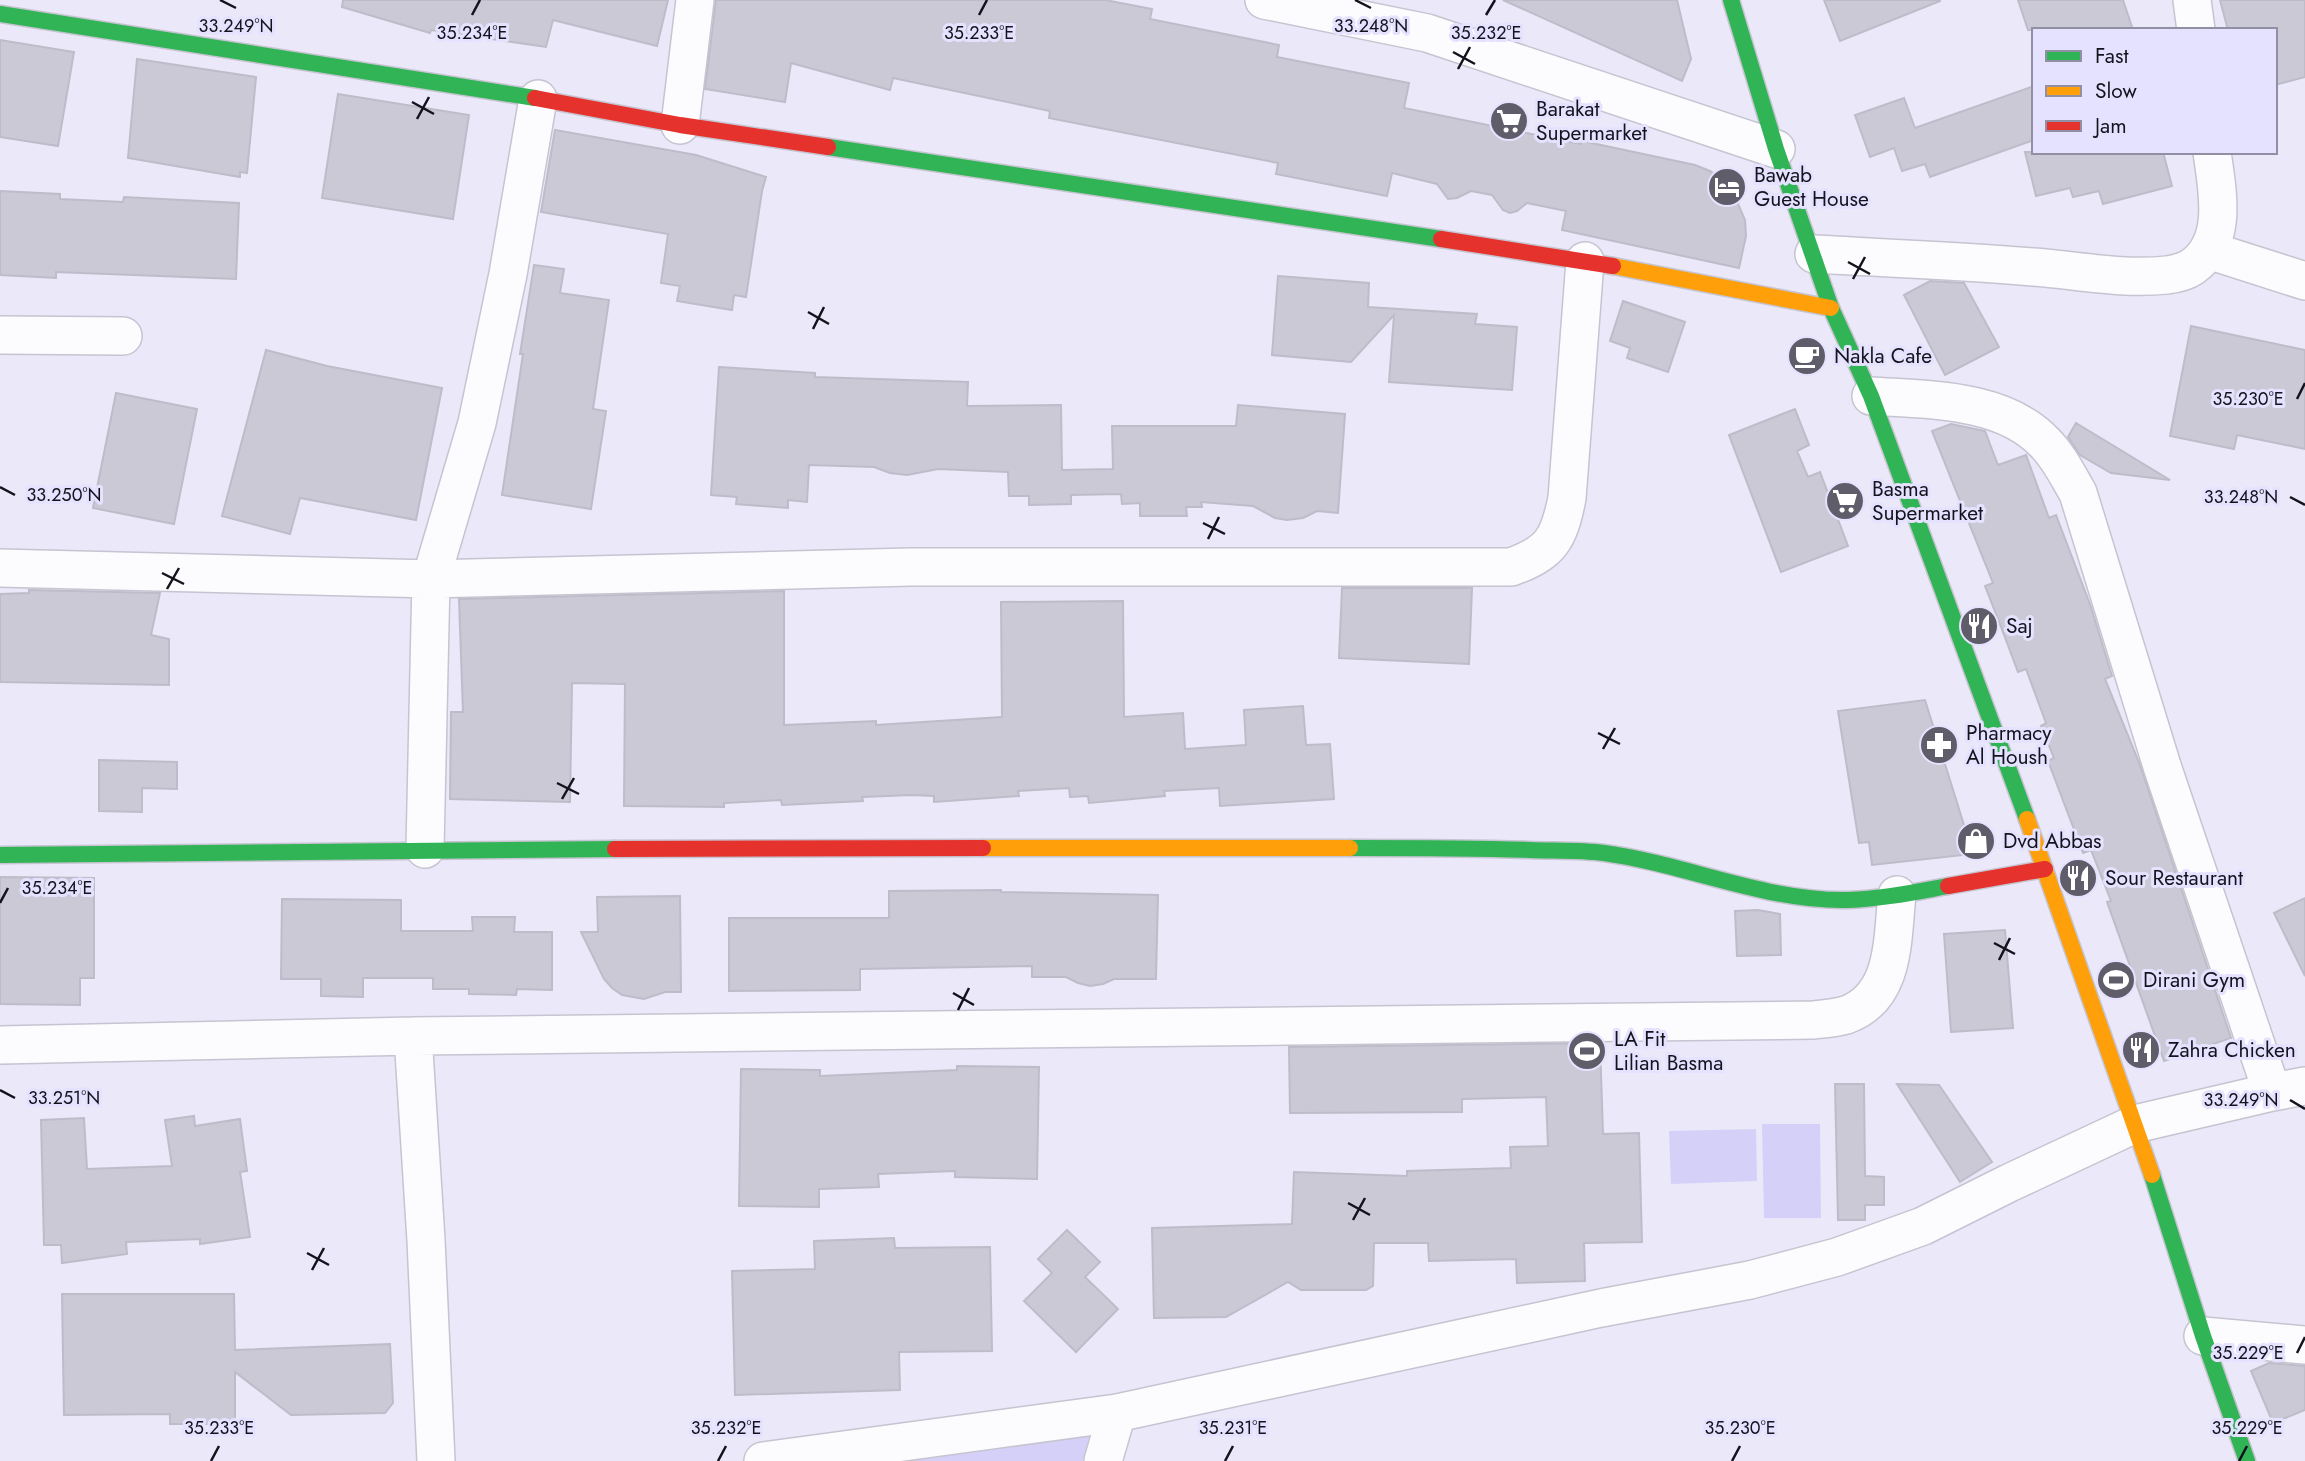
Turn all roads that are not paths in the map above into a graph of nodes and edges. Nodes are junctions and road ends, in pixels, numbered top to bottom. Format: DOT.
graph roads {
  1 [pos="695,0"];
  2 [pos="1264,0"];
  3 [pos="1361,0"];
  4 [pos="1731,0"];
  5 [pos="2192,0"];
  6 [pos="0,13"];
  7 [pos="2196,28"];
  8 [pos="1427,33"];
  9 [pos="538,99"];
  10 [pos="680,125"];
  11 [pos="1776,149"];
  12 [pos="2212,154"];
  13 [pos="2208,250"];
  14 [pos="1814,254"];
  15 [pos="1585,261"];
  16 [pos="2305,281"];
  17 [pos="1831,308"];
  18 [pos="0,335"];
  19 [pos="123,336"];
  20 [pos="1871,396"];
  21 [pos="0,568"];
  22 [pos="431,579"];
  23 [pos="425,849"];
  24 [pos="0,855"];
  25 [pos="2045,869"];
  26 [pos="1897,895"];
  27 [pos="413,1036"];
  28 [pos="0,1045"];
  29 [pos="2288,1089"];
  30 [pos="2135,1124"];
  31 [pos="2203,1336"];
  32 [pos="2305,1345"];
  33 [pos="1117,1413"];
  34 [pos="436,1461"];
  35 [pos="763,1461"];
  36 [pos="1103,1461"];
  37 [pos="2247,1461"];
  1 -- 10 [label="street"];
  2 -- 8 [label="street"];
  3 -- 8 [label="street"];
  4 -- 11 [label="street"];
  5 -- 7 [label="street"];
  6 -- 9 [label="street"];
  8 -- 11 [label="street"];
  9 -- 10 [label="street"];
  9 -- 22 [label="street"];
  10 -- 15 [label="street"];
  11 -- 14 [label="street"];
  12 -- 13 [label="street"];
  13 -- 14 [label="street"];
  13 -- 16 [label="street"];
  14 -- 17 [label="street"];
  15 -- 17 [label="street"];
  15 -- 22 [label="street"];
  17 -- 20 [label="street"];
  18 -- 19 [label="street"];
  20 -- 25 [label="street"];
  20 -- 29 [label="street"];
  21 -- 22 [label="street"];
  22 -- 23 [label="street"];
  23 -- 24 [label="street"];
  23 -- 26 [label="street"];
  25 -- 26 [label="street"];
  25 -- 30 [label="street"];
  26 -- 27 [label="street"];
  27 -- 28 [label="street"];
  27 -- 34 [label="street"];
  29 -- 30 [label="street"];
  30 -- 31 [label="street"];
  30 -- 33 [label="street"];
  31 -- 32 [label="street"];
  31 -- 37 [label="street"];
  33 -- 35 [label="street"];
  33 -- 36 [label="street"];
}
